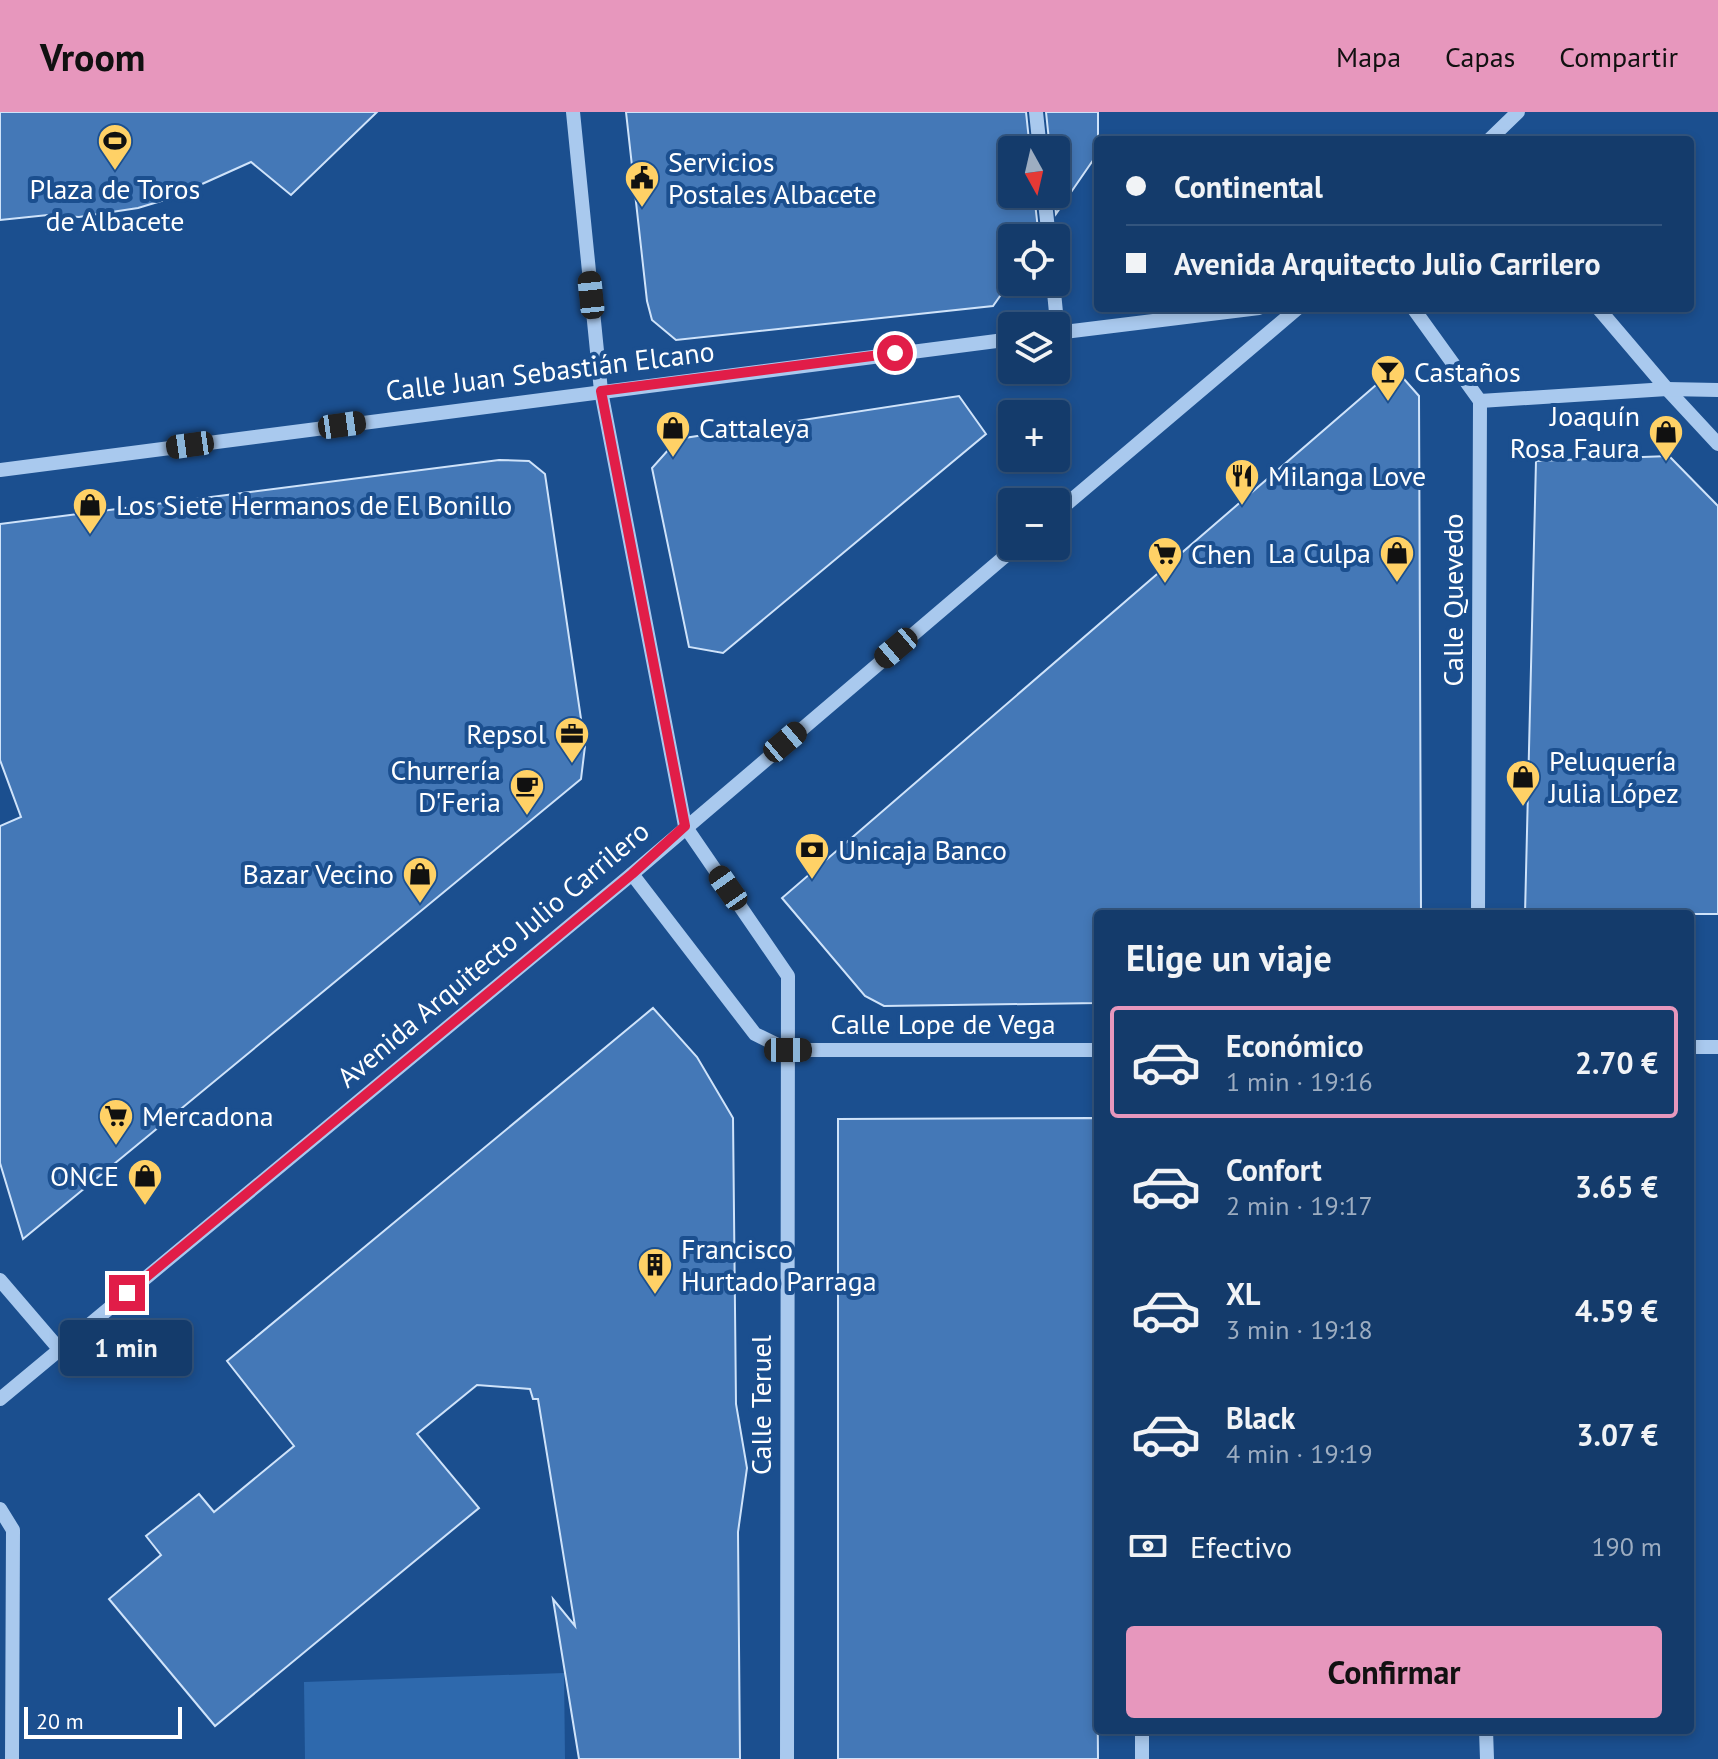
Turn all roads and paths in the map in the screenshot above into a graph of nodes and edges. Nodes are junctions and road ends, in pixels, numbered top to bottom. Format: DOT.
graph roads {
  1 [pos="573,112"];
  2 [pos="1036,112"];
  3 [pos="1518,112"];
  4 [pos="1039,136"];
  5 [pos="1493,136"];
  6 [pos="1227,312"];
  7 [pos="1293,312"];
  8 [pos="1416,312"];
  9 [pos="1601,312"];
  10 [pos="1070,331"];
  11 [pos="998,341"];
  12 [pos="1667,389"];
  13 [pos="1718,390"];
  14 [pos="601,391"];
  15 [pos="1480,401"];
  16 [pos="1718,444"];
  17 [pos="0,470"];
  18 [pos="1070,501"];
  19 [pos="1000,560"];
  20 [pos="685,826"];
  21 [pos="632,874"];
  22 [pos="1478,910"];
  23 [pos="1694,1047"];
  24 [pos="1718,1047"];
  25 [pos="788,1050"];
  26 [pos="1094,1050"];
  27 [pos="0,1280"];
  28 [pos="60,1350"];
  29 [pos="0,1399"];
  30 [pos="0,1509"];
  31 [pos="1142,1734"];
  32 [pos="1486,1734"];
  33 [pos="12,1759"];
  34 [pos="787,1759"];
  35 [pos="1142,1759"];
  36 [pos="1487,1759"];
  1 -- 14 [label="street"];
  2 -- 4 [label="street"];
  3 -- 5 [label="street"];
  6 -- 10 [label="street"];
  7 -- 18 [label="street"];
  8 -- 15 [label="street"];
  9 -- 12 [label="street"];
  11 -- 14 [label="street, Calle Juan Sebastián Elcano"];
  12 -- 13 [label="street"];
  12 -- 15 [label="street"];
  12 -- 16 [label="street"];
  14 -- 17 [label="street, Calle Juan Sebastián Elcano"];
  14 -- 20 [label="street"];
  15 -- 22 [label="street, Calle Quevedo"];
  19 -- 20 [label="street, Avenida Arquitecto Julio Carrilero"];
  20 -- 21 [label="street, Avenida Arquitecto Julio Carrilero"];
  20 -- 25 [label="street, Calle Teruel"];
  21 -- 25 [label="street"];
  21 -- 28 [label="street, Avenida Arquitecto Julio Carrilero"];
  23 -- 24 [label="street"];
  25 -- 26 [label="street, Calle Lope de Vega"];
  25 -- 34 [label="street, Calle Teruel"];
  27 -- 28 [label="street"];
  28 -- 29 [label="street, Avenida Arquitecto Julio Carrilero"];
  30 -- 33 [label="street"];
  31 -- 35 [label="street"];
  32 -- 36 [label="street"];
}
